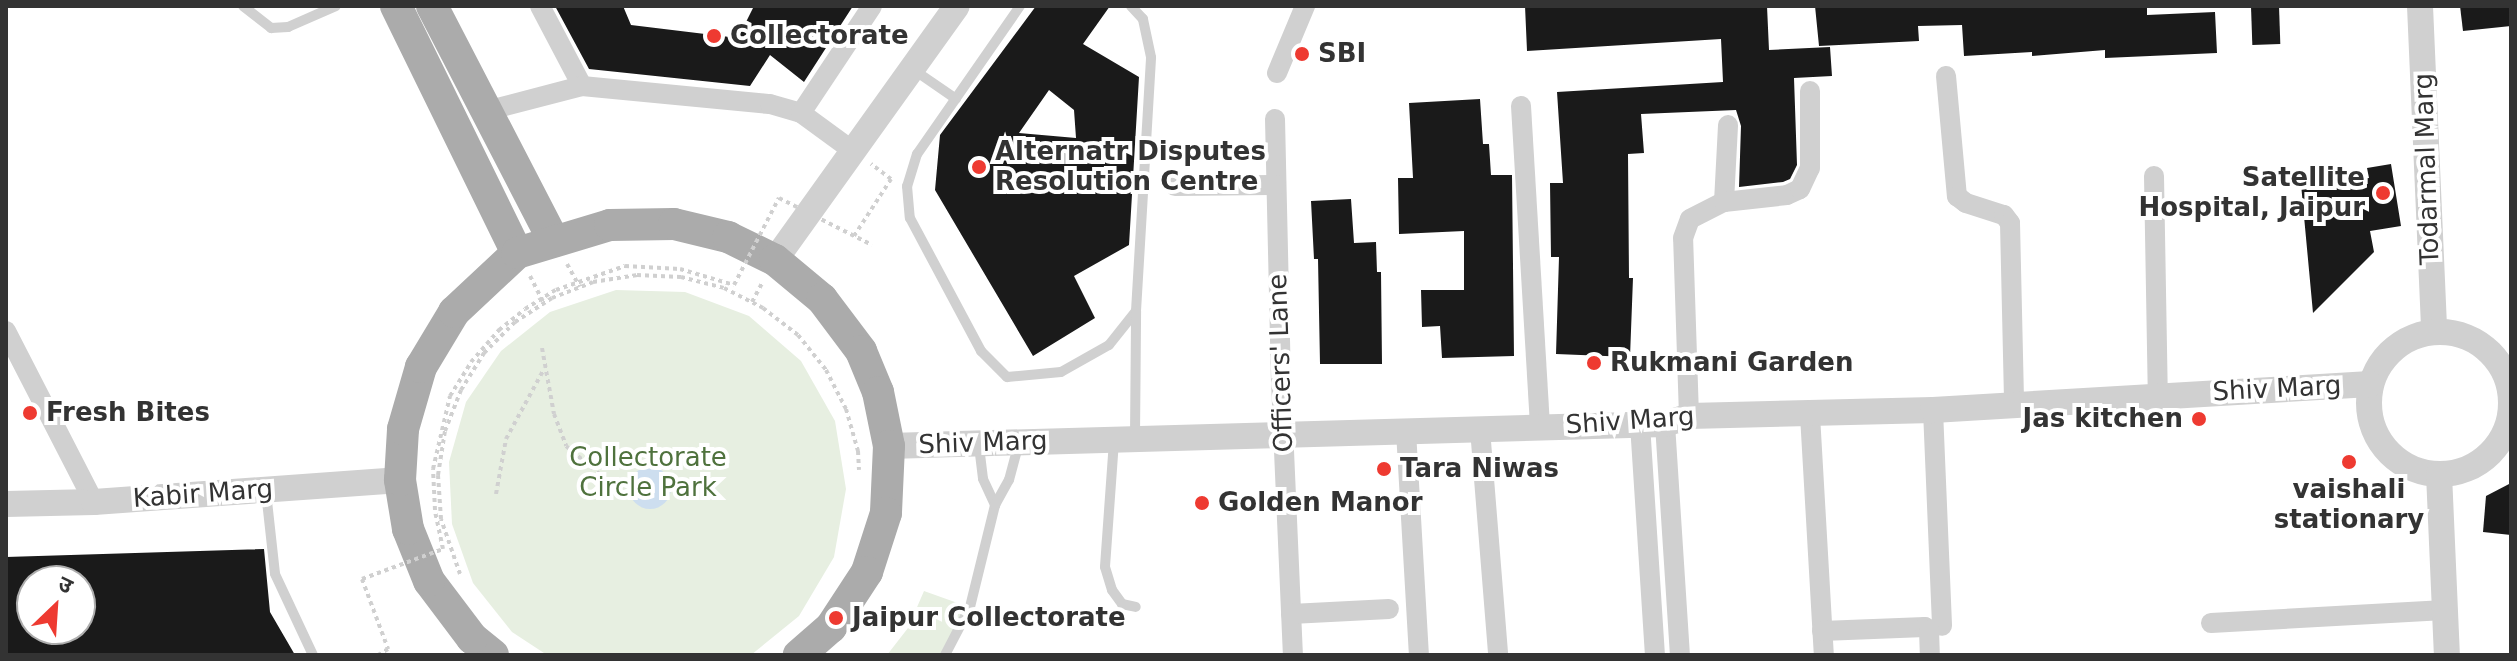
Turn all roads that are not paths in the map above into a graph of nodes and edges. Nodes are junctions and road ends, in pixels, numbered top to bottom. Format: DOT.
graph roads {
  1 [pos="243,6"];
  2 [pos="336,6"];
  3 [pos="396,6"];
  4 [pos="432,6"];
  5 [pos="540,6"];
  6 [pos="872,6"];
  7 [pos="957,6"];
  8 [pos="1020,6"];
  9 [pos="1131,6"];
  10 [pos="1305,6"];
  11 [pos="2420,6"];
  12 [pos="912,69"];
  13 [pos="1277,73"];
  14 [pos="1946,76"];
  15 [pos="582,86"];
  16 [pos="1810,91"];
  17 [pos="956,99"];
  18 [pos="1521,106"];
  19 [pos="486,111"];
  20 [pos="801,113"];
  21 [pos="1275,119"];
  22 [pos="1728,125"];
  23 [pos="853,151"];
  24 [pos="2154,176"];
  25 [pos="1276,185"];
  26 [pos="1175,186"];
  27 [pos="1724,202"];
  28 [pos="554,241"];
  29 [pos="517,253"];
  30 [pos="775,260"];
  31 [pos="1136,311"];
  32 [pos="6,331"];
  33 [pos="2434,332"];
  34 [pos="2370,384"];
  35 [pos="2511,389"];
  36 [pos="2158,396"];
  37 [pos="2014,404"];
  38 [pos="1933,410"];
  39 [pos="1810,415"];
  40 [pos="1665,421"];
  41 [pos="1540,427"];
  42 [pos="1480,429"];
  43 [pos="1406,431"];
  44 [pos="1282,435"];
  45 [pos="1125,439"];
  46 [pos="1019,442"];
  47 [pos="979,444"];
  48 [pos="889,446"];
  49 [pos="2439,474"];
  50 [pos="400,480"];
  51 [pos="266,490"];
  52 [pos="94,502"];
  53 [pos="6,504"];
  54 [pos="995,505"];
  55 [pos="1136,607"];
  56 [pos="1389,609"];
  57 [pos="2445,610"];
  58 [pos="1291,614"];
  59 [pos="2211,623"];
  60 [pos="1942,626"];
  61 [pos="1822,631"];
  62 [pos="484,649"];
  63 [pos="313,655"];
  64 [pos="799,655"];
  65 [pos="945,655"];
  66 [pos="1293,655"];
  67 [pos="1419,655"];
  68 [pos="1498,655"];
  69 [pos="1655,655"];
  70 [pos="1680,655"];
  71 [pos="1824,655"];
  72 [pos="1930,655"];
  73 [pos="2447,655"];
  1 -- 2 [label="lane"];
  3 -- 29 [label="main road"];
  4 -- 19 [label="main road"];
  5 -- 15 [label="street"];
  6 -- 20 [label="street"];
  7 -- 12 [label="street"];
  8 -- 17 [label="lane"];
  9 -- 31 [label="lane"];
  10 -- 13 [label="street"];
  11 -- 33 [label="street, Todarmal Marg"];
  12 -- 17 [label="lane"];
  12 -- 23 [label="street"];
  14 -- 37 [label="street"];
  15 -- 19 [label="street"];
  15 -- 20 [label="street"];
  16 -- 27 [label="street"];
  17 -- 31 [label="lane"];
  18 -- 41 [label="street"];
  19 -- 28 [label="main road"];
  20 -- 23 [label="street"];
  21 -- 25 [label="street, Officers' Lane"];
  22 -- 27 [label="street"];
  23 -- 30 [label="street"];
  24 -- 36 [label="street"];
  25 -- 26 [label="street"];
  25 -- 44 [label="street, Officers' Lane"];
  27 -- 40 [label="street"];
  28 -- 29 [label="main road"];
  28 -- 30 [label="main road"];
  29 -- 50 [label="main road"];
  30 -- 48 [label="main road"];
  31 -- 45 [label="lane"];
  32 -- 52 [label="street"];
  33 -- 34 [label="street"];
  33 -- 35 [label="street"];
  34 -- 36 [label="street, Shiv Marg"];
  34 -- 49 [label="street"];
  35 -- 49 [label="street"];
  36 -- 37 [label="street, Shiv Marg"];
  37 -- 38 [label="street, Shiv Marg"];
  38 -- 39 [label="street, Shiv Marg"];
  38 -- 60 [label="street"];
  39 -- 40 [label="street, Shiv Marg"];
  39 -- 61 [label="street"];
  40 -- 41 [label="street, Shiv Marg"];
  40 -- 69 [label="street"];
  40 -- 70 [label="street"];
  41 -- 42 [label="street, Shiv Marg"];
  42 -- 43 [label="street, Shiv Marg"];
  42 -- 68 [label="street"];
  43 -- 44 [label="street, Shiv Marg"];
  43 -- 67 [label="street"];
  44 -- 45 [label="street, Shiv Marg"];
  44 -- 58 [label="street, Officers' Lane"];
  45 -- 46 [label="street, Shiv Marg"];
  45 -- 55 [label="lane"];
  46 -- 47 [label="street, Shiv Marg"];
  46 -- 54 [label="lane"];
  47 -- 48 [label="street, Shiv Marg"];
  47 -- 54 [label="lane"];
  48 -- 64 [label="main road"];
  49 -- 57 [label="street"];
  50 -- 51 [label="street, Kabir Marg"];
  50 -- 62 [label="main road"];
  51 -- 52 [label="street, Kabir Marg"];
  51 -- 63 [label="lane"];
  52 -- 53 [label="street, Kabir Marg"];
  54 -- 65 [label="lane"];
  56 -- 58 [label="street"];
  57 -- 59 [label="street"];
  57 -- 73 [label="street"];
  58 -- 66 [label="street, Officers' Lane"];
  61 -- 71 [label="street"];
  61 -- 72 [label="street"];
}
